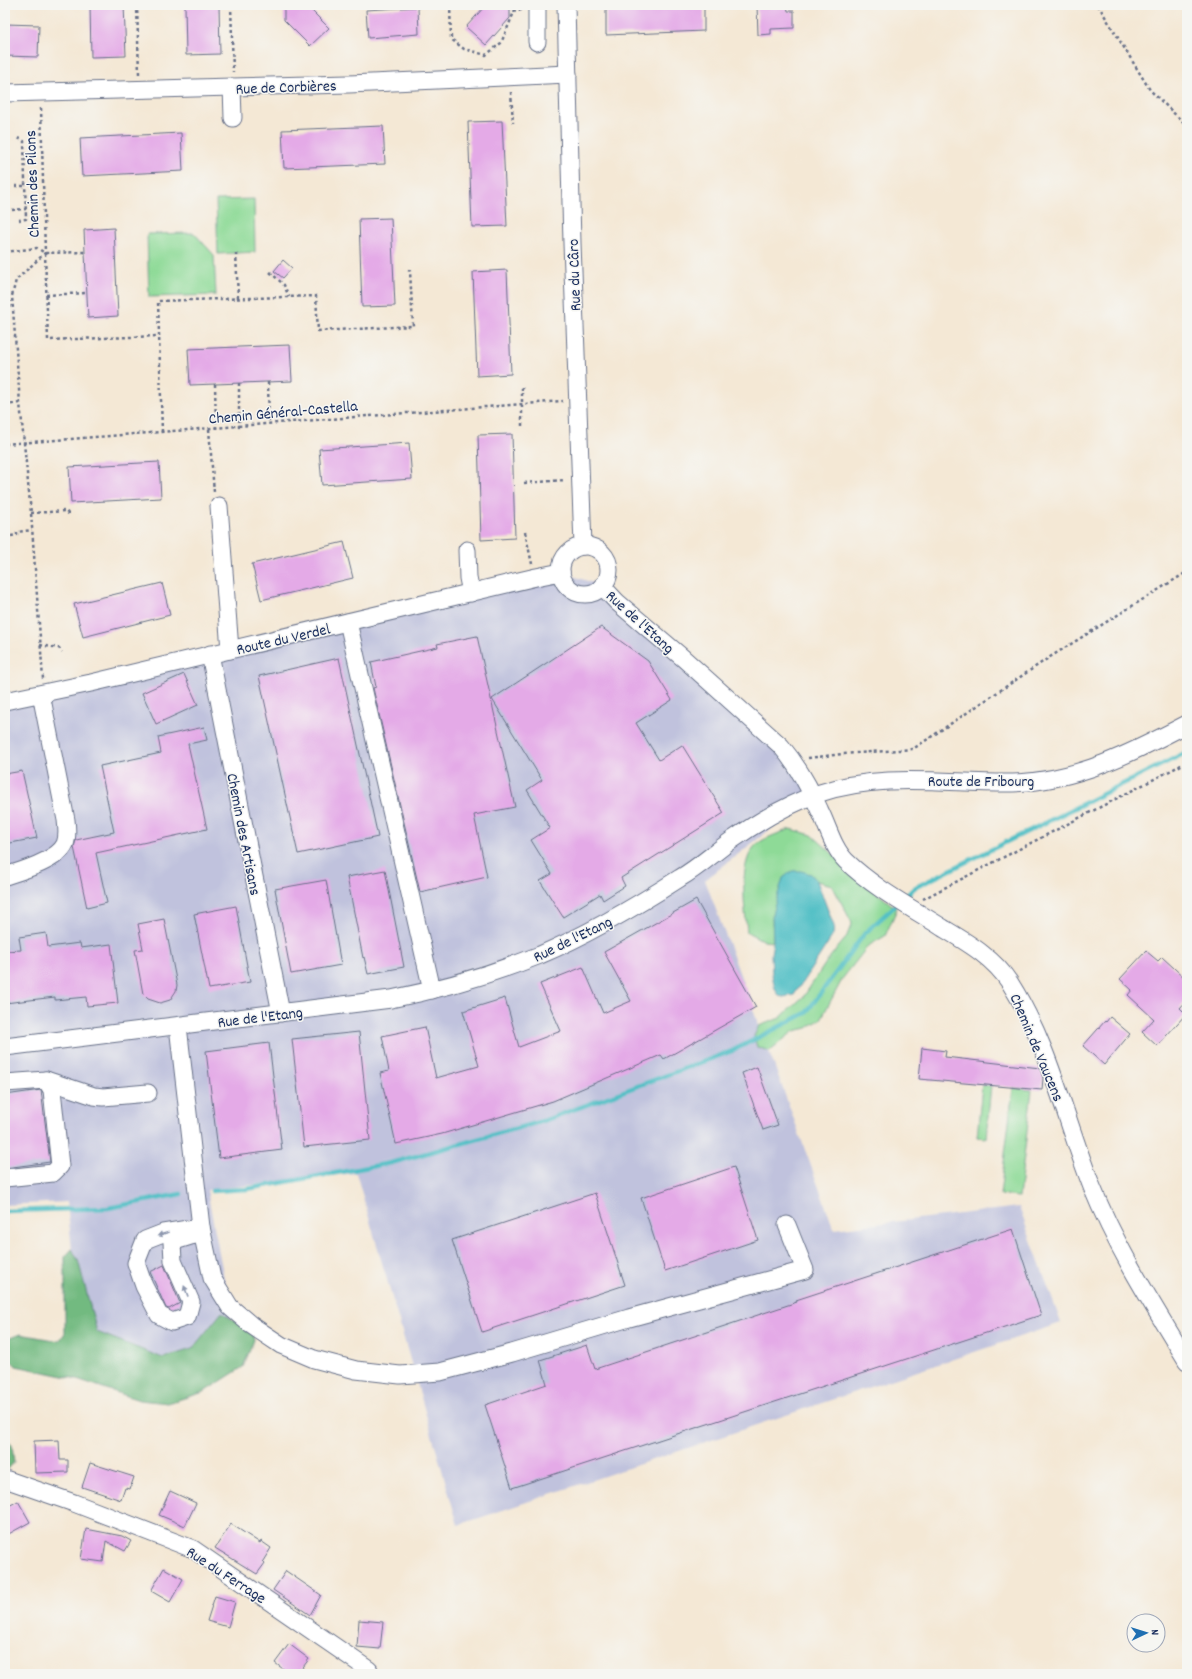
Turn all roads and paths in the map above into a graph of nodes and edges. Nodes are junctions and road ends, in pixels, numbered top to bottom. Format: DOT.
graph roads {
  1 [pos="137,5"];
  2 [pos="231,5"];
  3 [pos="450,5"];
  4 [pos="566,5"];
  5 [pos="1098,5"];
  6 [pos="537,7"];
  7 [pos="537,42"];
  8 [pos="568,74"];
  9 [pos="139,76"];
  10 [pos="233,81"];
  11 [pos="511,89"];
  12 [pos="5,93"];
  13 [pos="40,105"];
  14 [pos="233,118"];
  15 [pos="513,123"];
  16 [pos="1187,126"];
  17 [pos="18,138"];
  18 [pos="15,186"];
  19 [pos="25,186"];
  20 [pos="26,209"];
  21 [pos="12,210"];
  22 [pos="19,220"];
  23 [pos="5,252"];
  24 [pos="85,252"];
  25 [pos="45,253"];
  26 [pos="236,253"];
  27 [pos="406,269"];
  28 [pos="270,272"];
  29 [pos="87,294"];
  30 [pos="46,295"];
  31 [pos="289,297"];
  32 [pos="238,298"];
  33 [pos="159,336"];
  34 [pos="268,382"];
  35 [pos="239,383"];
  36 [pos="215,384"];
  37 [pos="522,386"];
  38 [pos="563,401"];
  39 [pos="20,403"];
  40 [pos="521,404"];
  41 [pos="5,405"];
  42 [pos="269,424"];
  43 [pos="239,426"];
  44 [pos="522,426"];
  45 [pos="216,428"];
  46 [pos="209,429"];
  47 [pos="162,432"];
  48 [pos="23,442"];
  49 [pos="5,444"];
  50 [pos="566,480"];
  51 [pos="524,483"];
  52 [pos="217,502"];
  53 [pos="31,513"];
  54 [pos="69,515"];
  55 [pos="32,530"];
  56 [pos="5,537"];
  57 [pos="583,546"];
  58 [pos="467,550"];
  59 [pos="561,572"];
  60 [pos="1187,572"];
  61 [pos="602,586"];
  62 [pos="471,593"];
  63 [pos="348,622"];
  64 [pos="40,645"];
  65 [pos="230,650"];
  66 [pos="62,652"];
  67 [pos="210,654"];
  68 [pos="42,688"];
  69 [pos="5,701"];
  70 [pos="1187,724"];
  71 [pos="794,760"];
  72 [pos="1187,762"];
  73 [pos="813,796"];
  74 [pos="5,876"];
  75 [pos="908,906"];
  76 [pos="432,990"];
  77 [pos="281,1013"];
  78 [pos="178,1026"];
  79 [pos="5,1047"];
  80 [pos="46,1080"];
  81 [pos="5,1083"];
  82 [pos="148,1093"];
  83 [pos="5,1178"];
  84 [pos="787,1224"];
  85 [pos="202,1231"];
  86 [pos="1187,1361"];
  87 [pos="5,1479"];
  88 [pos="369,1670"];
  1 -- 9 [label="path"];
  2 -- 10 [label="path"];
  3 -- 6 [label="path"];
  4 -- 8 [label="street, Rue du Câro"];
  5 -- 16 [label="path"];
  6 -- 7 [label="street"];
  8 -- 10 [label="street, Rue de Corbières"];
  8 -- 57 [label="street, Rue du Câro"];
  10 -- 12 [label="street, Rue de Corbières"];
  10 -- 14 [label="street"];
  11 -- 15 [label="path"];
  13 -- 25 [label="path, Chemin des Pilons"];
  17 -- 19 [label="path"];
  18 -- 19 [label="path"];
  19 -- 20 [label="path"];
  20 -- 21 [label="path"];
  20 -- 22 [label="path"];
  23 -- 25 [label="path"];
  24 -- 25 [label="path"];
  25 -- 30 [label="path"];
  25 -- 39 [label="path, Chemin des Pilons"];
  26 -- 32 [label="path"];
  27 -- 31 [label="path"];
  28 -- 31 [label="path"];
  29 -- 30 [label="path"];
  30 -- 33 [label="path"];
  31 -- 32 [label="path"];
  32 -- 33 [label="path"];
  33 -- 47 [label="path"];
  34 -- 42 [label="path"];
  35 -- 43 [label="path"];
  36 -- 45 [label="path"];
  37 -- 40 [label="path"];
  38 -- 40 [label="path, Chemin Général-Castella"];
  39 -- 41 [label="path"];
  39 -- 48 [label="path, Chemin des Pilons"];
  40 -- 42 [label="path, Chemin Général-Castella"];
  40 -- 44 [label="path"];
  42 -- 43 [label="path, Chemin Général-Castella"];
  43 -- 45 [label="path, Chemin Général-Castella"];
  45 -- 46 [label="path, Chemin Général-Castella"];
  46 -- 47 [label="path, Chemin Général-Castella"];
  46 -- 52 [label="path"];
  47 -- 48 [label="path, Chemin Général-Castella"];
  48 -- 49 [label="path, Chemin Général-Castella"];
  48 -- 53 [label="path, Chemin des Pilons"];
  50 -- 51 [label="path"];
  52 -- 65 [label="street"];
  53 -- 54 [label="path"];
  53 -- 55 [label="path, Chemin des Pilons"];
  55 -- 56 [label="path"];
  55 -- 64 [label="path, Chemin des Pilons"];
  57 -- 59 [label="street"];
  57 -- 61 [label="street"];
  58 -- 62 [label="street"];
  59 -- 61 [label="street"];
  59 -- 62 [label="street, Route du Verdel"];
  60 -- 71 [label="path"];
  61 -- 71 [label="street, Rue de l'Etang"];
  62 -- 63 [label="street, Route du Verdel"];
  63 -- 65 [label="street, Route du Verdel"];
  63 -- 76 [label="street"];
  64 -- 66 [label="path"];
  64 -- 68 [label="path, Chemin des Pilons"];
  65 -- 67 [label="street, Route du Verdel"];
  67 -- 68 [label="street, Route du Verdel"];
  67 -- 77 [label="street, Chemin des Artisans"];
  68 -- 69 [label="street, Route du Verdel"];
  68 -- 74 [label="street"];
  70 -- 73 [label="street, Route de Fribourg"];
  71 -- 73 [label="street, Rue de l'Etang"];
  72 -- 75 [label="path"];
  73 -- 75 [label="street, Chemin de Vaucens"];
  73 -- 76 [label="street, Rue de l'Etang"];
  75 -- 86 [label="street, Chemin de Vaucens"];
  76 -- 77 [label="street, Rue de l'Etang"];
  77 -- 78 [label="street, Rue de l'Etang"];
  78 -- 79 [label="street, Rue de l'Etang"];
  78 -- 85 [label="street"];
  80 -- 81 [label="street"];
  80 -- 82 [label="street"];
  80 -- 83 [label="street"];
  84 -- 85 [label="street"];
  85 -- 85 [label="street, one-way"];
  87 -- 88 [label="street, Rue du Ferrage"];
}
